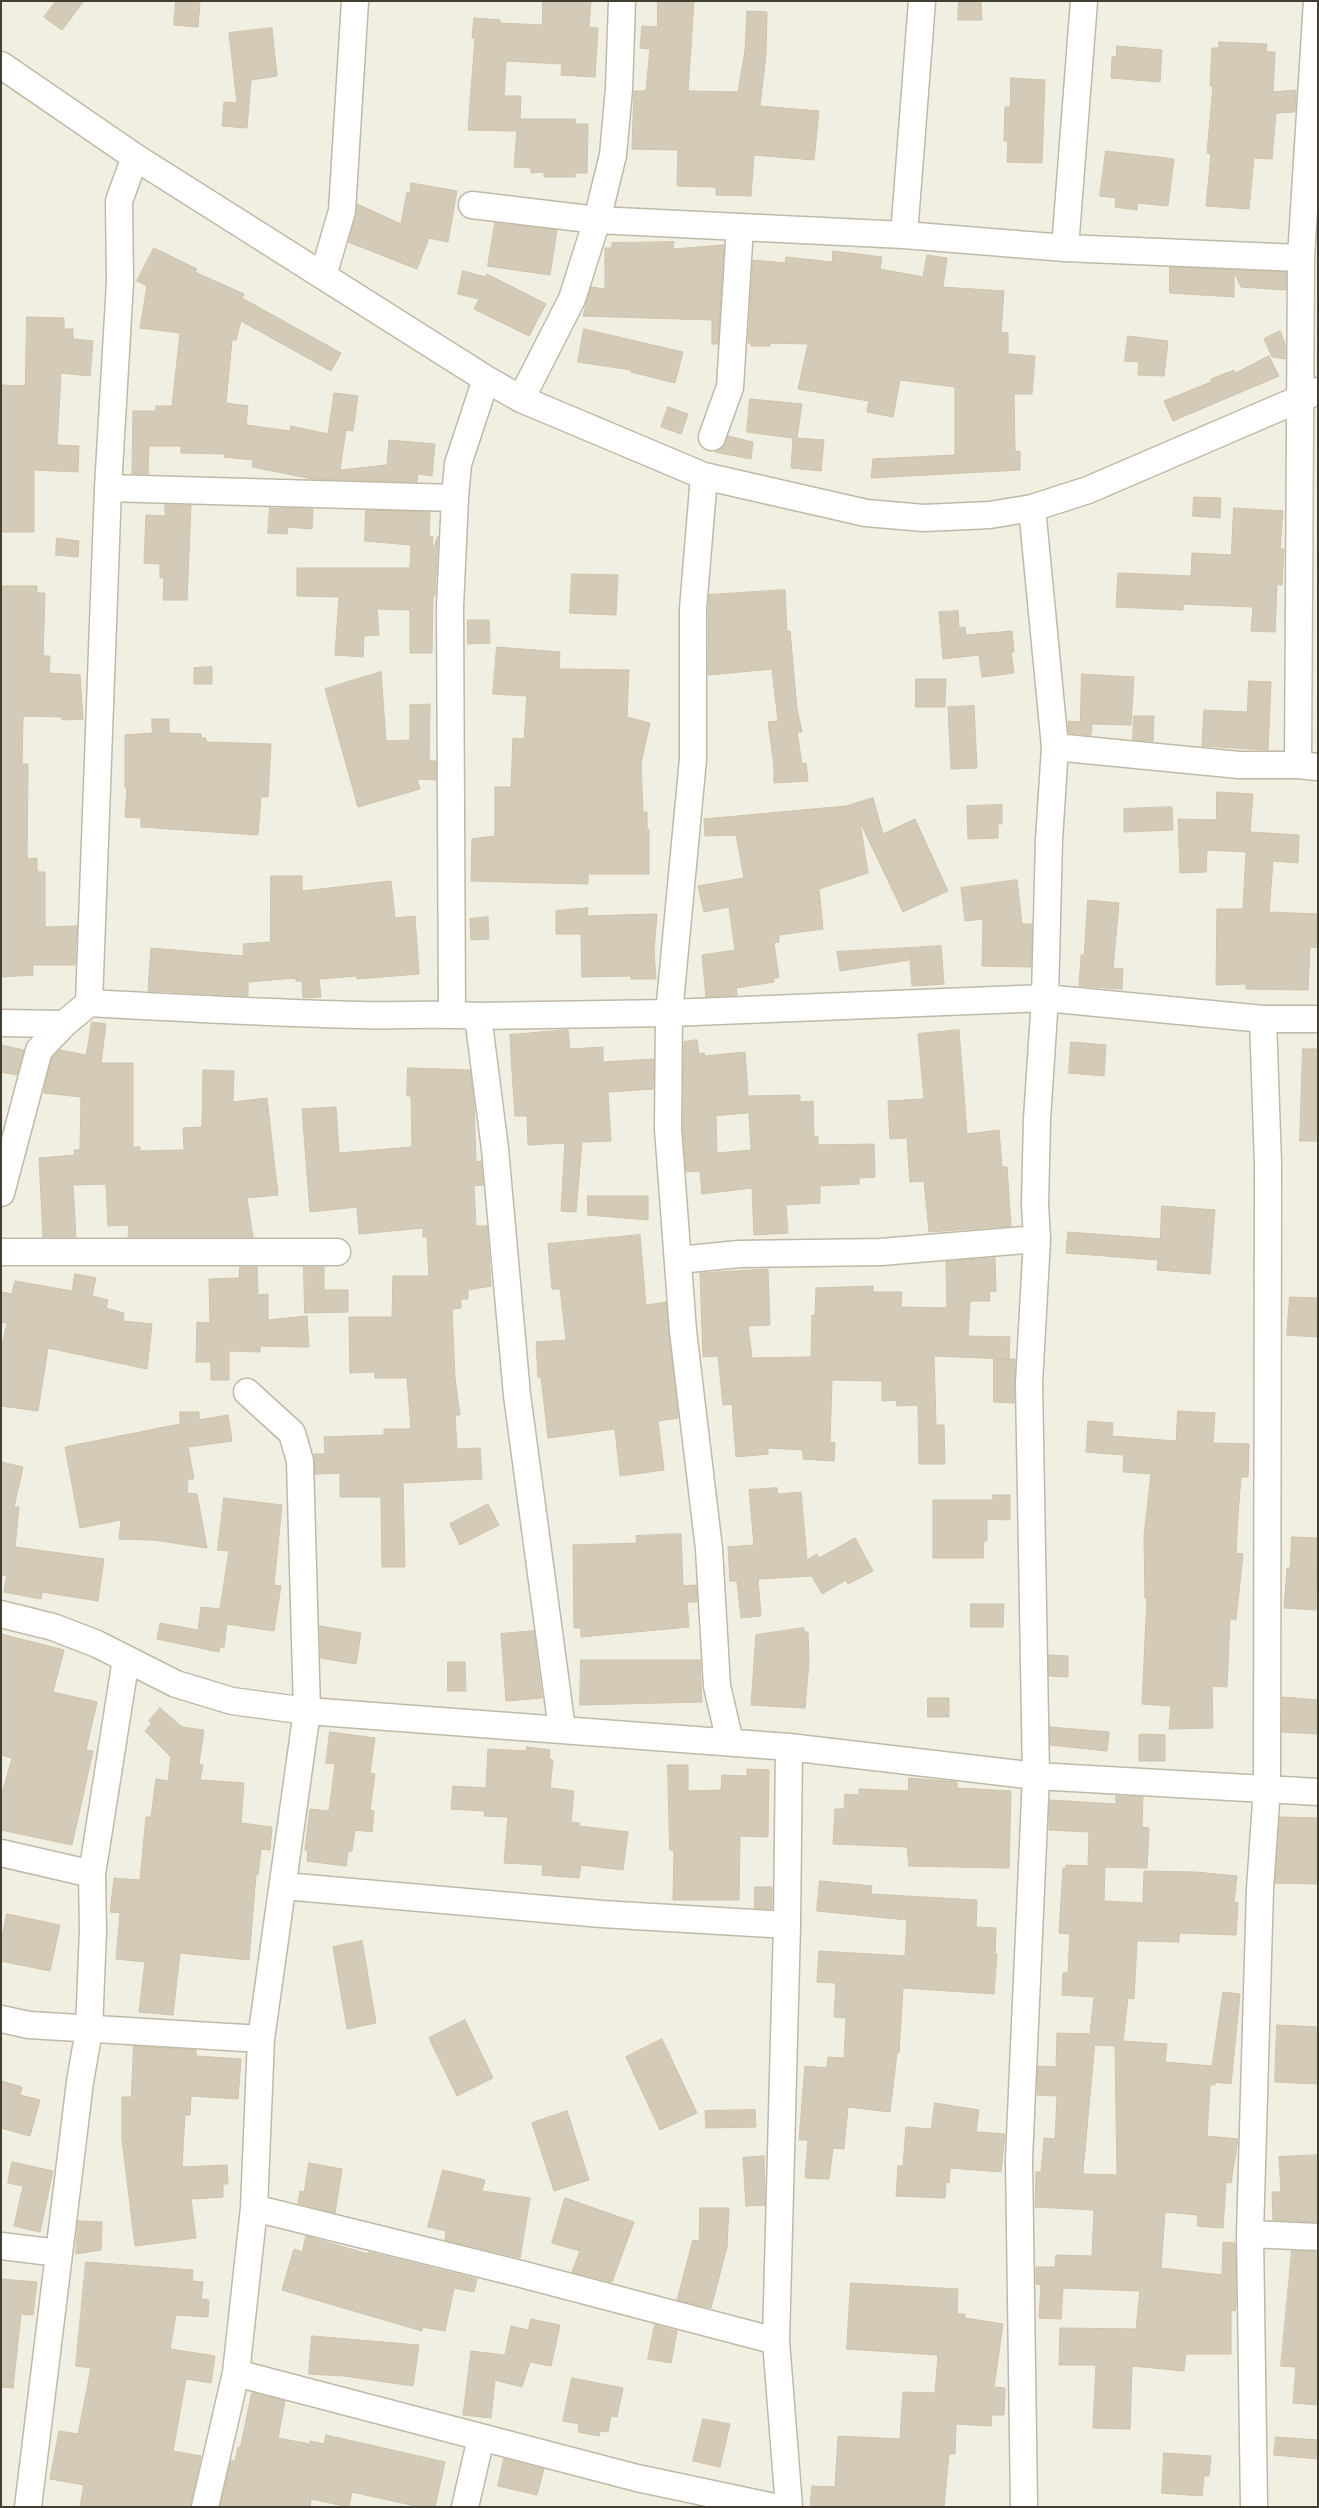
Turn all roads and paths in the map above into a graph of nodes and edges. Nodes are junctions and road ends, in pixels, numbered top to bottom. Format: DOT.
graph roads {
  1 [pos="355,1"];
  2 [pos="622,1"];
  3 [pos="922,1"];
  4 [pos="1084,1"];
  5 [pos="1317,1"];
  6 [pos="1,65"];
  7 [pos="135,157"];
  8 [pos="472,205"];
  9 [pos="597,220"];
  10 [pos="740,227"];
  11 [pos="904,236"];
  12 [pos="1065,248"];
  13 [pos="1301,258"];
  14 [pos="323,276"];
  15 [pos="486,380"];
  16 [pos="1310,394"];
  17 [pos="521,399"];
  18 [pos="712,437"];
  19 [pos="704,476"];
  20 [pos="108,488"];
  21 [pos="455,498"];
  22 [pos="1032,508"];
  23 [pos="1054,746"];
  24 [pos="1308,766"];
  25 [pos="1045,998"];
  26 [pos="89,1003"];
  27 [pos="669,1013"];
  28 [pos="452,1014"];
  29 [pos="478,1016"];
  30 [pos="1263,1019"];
  31 [pos="1318,1019"];
  32 [pos="1,1023"];
  33 [pos="64,1024"];
  34 [pos="1,1193"];
  35 [pos="1037,1239"];
  36 [pos="1,1252"];
  37 [pos="337,1252"];
  38 [pos="678,1260"];
  39 [pos="247,1392"];
  40 [pos="1,1614"];
  41 [pos="126,1659"];
  42 [pos="307,1711"];
  43 [pos="562,1729"];
  44 [pos="730,1742"];
  45 [pos="789,1747"];
  46 [pos="1036,1776"];
  47 [pos="1266,1788"];
  48 [pos="1318,1792"];
  49 [pos="1,1853"];
  50 [pos="92,1874"];
  51 [pos="284,1886"];
  52 [pos="787,1925"];
  53 [pos="1,2019"];
  54 [pos="89,2030"];
  55 [pos="261,2039"];
  56 [pos="254,2208"];
  57 [pos="1250,2234"];
  58 [pos="1318,2237"];
  59 [pos="1,2246"];
  60 [pos="59,2253"];
  61 [pos="776,2341"];
  62 [pos="236,2373"];
  63 [pos="480,2438"];
  64 [pos="28,2507"];
  65 [pos="205,2507"];
  66 [pos="465,2507"];
  67 [pos="774,2507"];
  68 [pos="789,2507"];
  69 [pos="1024,2507"];
  70 [pos="1254,2507"];
  1 -- 14 [label="street"];
  2 -- 9 [label="street"];
  3 -- 11 [label="street"];
  4 -- 12 [label="street"];
  5 -- 13 [label="street"];
  6 -- 7 [label="street"];
  7 -- 14 [label="street"];
  7 -- 20 [label="street"];
  8 -- 9 [label="street"];
  9 -- 10 [label="street"];
  9 -- 17 [label="street"];
  10 -- 11 [label="street"];
  10 -- 18 [label="street"];
  11 -- 12 [label="street"];
  12 -- 13 [label="street"];
  13 -- 16 [label="street"];
  14 -- 15 [label="street"];
  15 -- 17 [label="street"];
  15 -- 21 [label="street"];
  16 -- 22 [label="street"];
  16 -- 24 [label="street"];
  17 -- 19 [label="street"];
  19 -- 22 [label="street"];
  19 -- 27 [label="street"];
  20 -- 21 [label="street"];
  20 -- 26 [label="street"];
  21 -- 28 [label="street"];
  22 -- 23 [label="street"];
  23 -- 24 [label="street"];
  23 -- 25 [label="street"];
  25 -- 27 [label="street"];
  25 -- 30 [label="street"];
  25 -- 35 [label="street"];
  26 -- 28 [label="street"];
  26 -- 33 [label="street"];
  27 -- 29 [label="street"];
  27 -- 38 [label="street"];
  28 -- 29 [label="street"];
  29 -- 43 [label="street"];
  30 -- 31 [label="street"];
  30 -- 47 [label="street"];
  32 -- 33 [label="street"];
  33 -- 34 [label="street"];
  35 -- 38 [label="street"];
  35 -- 46 [label="street"];
  36 -- 37 [label="street"];
  38 -- 44 [label="street"];
  39 -- 42 [label="street"];
  40 -- 41 [label="street"];
  41 -- 42 [label="street"];
  41 -- 50 [label="street"];
  42 -- 43 [label="street"];
  42 -- 51 [label="street"];
  43 -- 44 [label="street"];
  44 -- 45 [label="street"];
  45 -- 46 [label="street"];
  45 -- 52 [label="street"];
  46 -- 47 [label="street"];
  46 -- 69 [label="street"];
  47 -- 48 [label="street"];
  47 -- 57 [label="street"];
  49 -- 50 [label="street"];
  50 -- 54 [label="street"];
  51 -- 52 [label="street"];
  51 -- 55 [label="street"];
  52 -- 61 [label="street"];
  53 -- 54 [label="street"];
  54 -- 55 [label="street"];
  54 -- 60 [label="street"];
  55 -- 56 [label="street"];
  56 -- 61 [label="street"];
  56 -- 62 [label="street"];
  57 -- 58 [label="street"];
  57 -- 70 [label="street"];
  59 -- 60 [label="street"];
  60 -- 64 [label="street"];
  61 -- 68 [label="street"];
  62 -- 63 [label="street"];
  62 -- 65 [label="street"];
  63 -- 66 [label="street"];
  63 -- 67 [label="street"];
}
